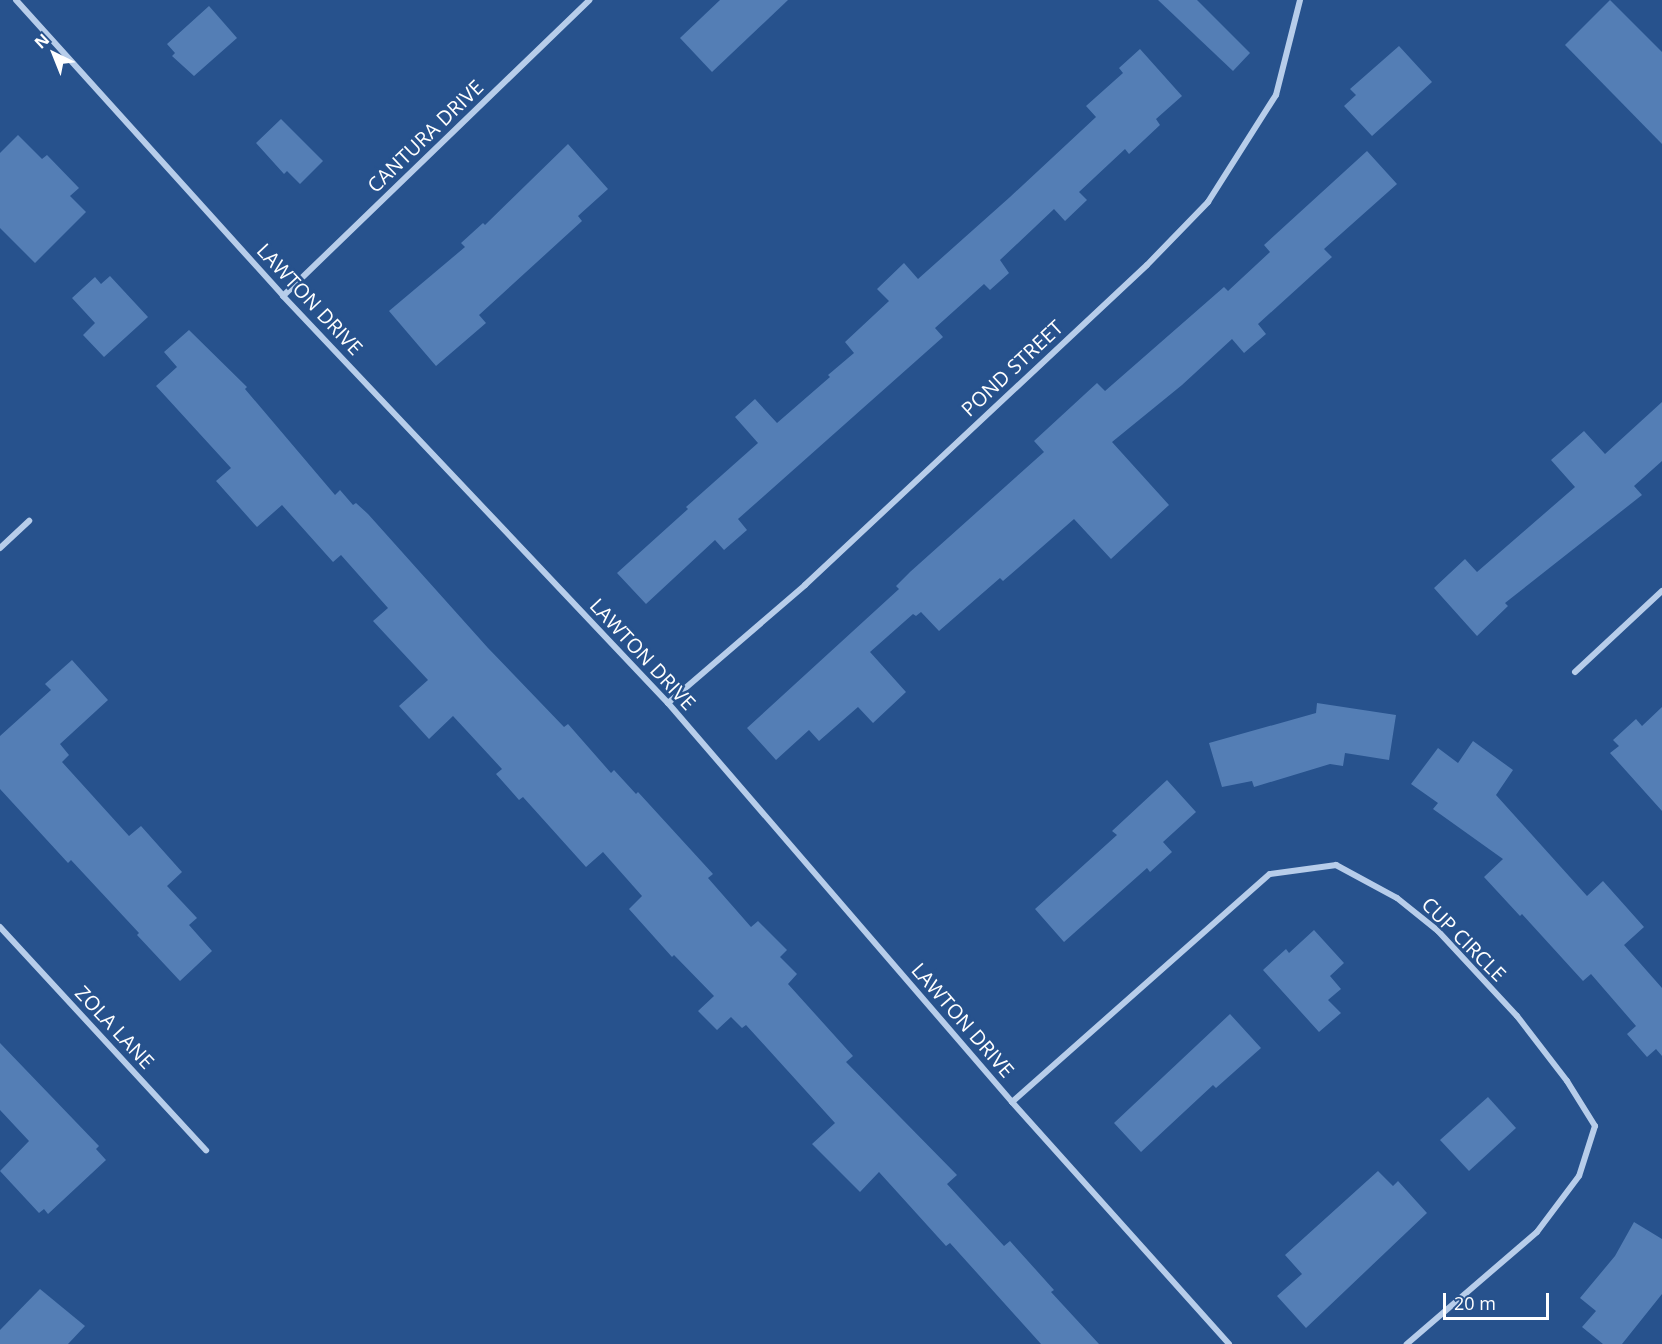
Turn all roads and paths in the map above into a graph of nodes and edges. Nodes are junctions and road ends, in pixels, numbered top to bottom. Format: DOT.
graph roads {
  1 [pos="16,0"];
  2 [pos="590,0"];
  3 [pos="1300,0"];
  4 [pos="283,296"];
  5 [pos="29,521"];
  6 [pos="0,548"];
  7 [pos="1662,591"];
  8 [pos="1575,672"];
  9 [pos="668,703"];
  10 [pos="0,927"];
  11 [pos="1012,1102"];
  12 [pos="206,1150"];
  13 [pos="1229,1344"];
  14 [pos="1407,1344"];
  1 -- 4 [label="street, LAWTON DRIVE"];
  2 -- 4 [label="street, CANTURA DRIVE"];
  3 -- 9 [label="street, POND STREET"];
  4 -- 9 [label="street, LAWTON DRIVE"];
  5 -- 6 [label="street"];
  7 -- 8 [label="street"];
  9 -- 11 [label="street, LAWTON DRIVE"];
  10 -- 12 [label="street, ZOLA LANE"];
  11 -- 13 [label="street, LAWTON DRIVE"];
  11 -- 14 [label="street, CUP CIRCLE"];
}
